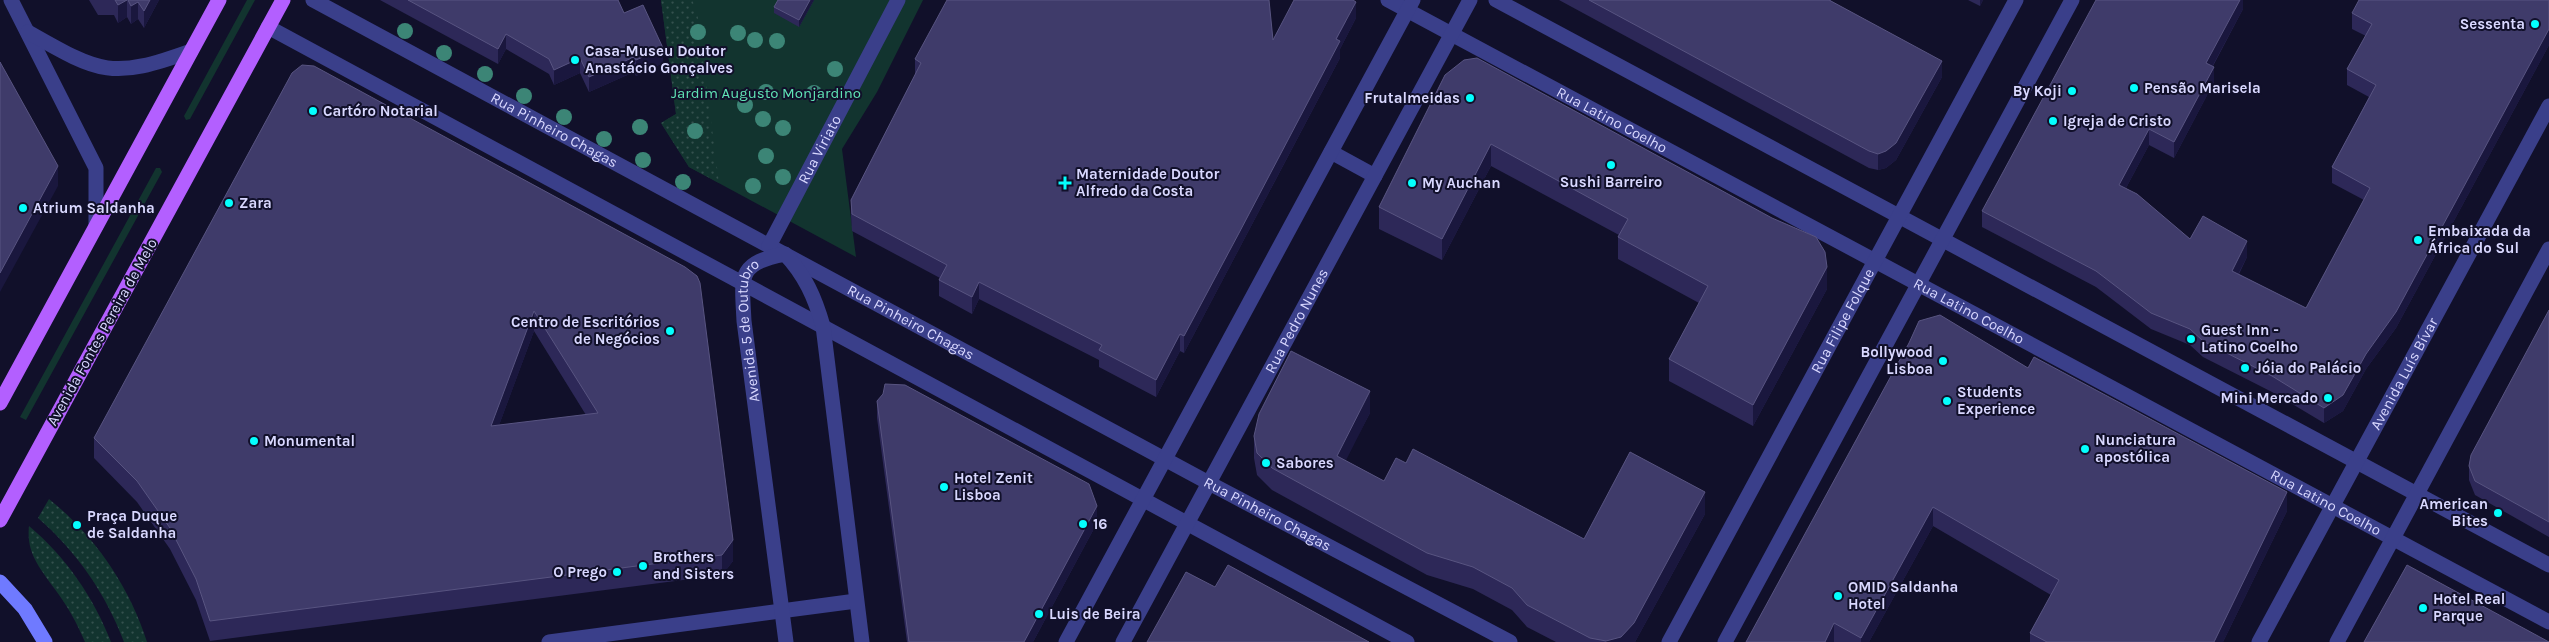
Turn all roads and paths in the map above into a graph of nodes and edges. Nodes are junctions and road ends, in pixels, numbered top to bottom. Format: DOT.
graph roads {
  1 [pos="11,0"];
  2 [pos="219,0"];
  3 [pos="283,0"];
  4 [pos="313,0"];
  5 [pos="898,0"];
  6 [pos="1388,0"];
  7 [pos="1470,0"];
  8 [pos="1496,0"];
  9 [pos="2016,0"];
  10 [pos="2072,0"];
  11 [pos="1410,5"];
  12 [pos="268,26"];
  13 [pos="28,32"];
  14 [pos="1452,34"];
  15 [pos="191,51"];
  16 [pos="2549,106"];
  17 [pos="1331,152"];
  18 [pos="1375,176"];
  19 [pos="1899,216"];
  20 [pos="96,226"];
  21 [pos="1942,239"];
  22 [pos="770,246"];
  23 [pos="2549,249"];
  24 [pos="785,254"];
  25 [pos="1875,261"];
  26 [pos="742,283"];
  27 [pos="1918,284"];
  28 [pos="822,326"];
  29 [pos="0,403"];
  30 [pos="1165,460"];
  31 [pos="2357,462"];
  32 [pos="1209,484"];
  33 [pos="2417,494"];
  34 [pos="1143,500"];
  35 [pos="2332,506"];
  36 [pos="0,520"];
  37 [pos="1187,524"];
  38 [pos="2392,539"];
  39 [pos="2549,565"];
  40 [pos="0,582"];
  41 [pos="856,601"];
  42 [pos="781,611"];
  43 [pos="2549,622"];
  44 [pos="45,642"];
  45 [pos="549,642"];
  46 [pos="786,642"];
  47 [pos="862,642"];
  48 [pos="1066,642"];
  49 [pos="1123,642"];
  50 [pos="1407,642"];
  51 [pos="1510,642"];
  52 [pos="1669,642"];
  53 [pos="1725,642"];
  54 [pos="2259,642"];
  55 [pos="2336,642"];
  1 -- 13 [label="street"];
  2 -- 15 [label="main road"];
  3 -- 12 [label="main road, Avenida Fontes Pereira de Melo"];
  4 -- 22 [label="street, Rua Pinheiro Chagas"];
  5 -- 22 [label="street, Rua Viriato"];
  6 -- 11 [label="street, Rua Latino Coelho"];
  7 -- 14 [label="street, Rua Pedro Nunes"];
  8 -- 19 [label="street"];
  9 -- 19 [label="street, Rua Filipe Folque"];
  10 -- 21 [label="street"];
  11 -- 14 [label="street, Rua Latino Coelho"];
  11 -- 17 [label="street"];
  12 -- 26 [label="street"];
  12 -- 36 [label="main road, Avenida Fontes Pereira de Melo"];
  13 -- 15 [label="street"];
  13 -- 20 [label="street"];
  14 -- 18 [label="street, Rua Pedro Nunes"];
  14 -- 25 [label="street, Rua Latino Coelho"];
  15 -- 20 [label="main road"];
  16 -- 31 [label="street, Avenida Luís Bívar"];
  17 -- 18 [label="street"];
  17 -- 30 [label="street"];
  18 -- 32 [label="street, Rua Pedro Nunes"];
  19 -- 21 [label="street"];
  19 -- 25 [label="street, Rua Filipe Folque"];
  20 -- 29 [label="main road"];
  21 -- 27 [label="street"];
  21 -- 31 [label="street"];
  22 -- 24 [label="street, Rua Pinheiro Chagas"];
  23 -- 33 [label="street"];
  24 -- 26 [label="street, Avenida 5 de Outubro"];
  24 -- 28 [label="street, Avenida 5 de Outubro"];
  24 -- 30 [label="street, Rua Pinheiro Chagas"];
  25 -- 27 [label="street, Rua Latino Coelho"];
  25 -- 52 [label="street, Rua Filipe Folque"];
  26 -- 28 [label="street"];
  26 -- 42 [label="street, Avenida 5 de Outubro"];
  27 -- 35 [label="street, Rua Latino Coelho"];
  27 -- 53 [label="street"];
  28 -- 34 [label="street"];
  28 -- 41 [label="street, Avenida 5 de Outubro"];
  30 -- 32 [label="street, Rua Pinheiro Chagas"];
  30 -- 34 [label="street"];
  31 -- 33 [label="street"];
  31 -- 35 [label="street, Avenida Luís Bívar"];
  32 -- 37 [label="street, Rua Pedro Nunes"];
  32 -- 51 [label="street, Rua Pinheiro Chagas"];
  33 -- 38 [label="street"];
  33 -- 39 [label="street"];
  34 -- 37 [label="street"];
  34 -- 48 [label="street"];
  35 -- 38 [label="street, Rua Latino Coelho"];
  35 -- 54 [label="street, Avenida Luís Bívar"];
  37 -- 49 [label="street, Rua Pedro Nunes"];
  37 -- 50 [label="street"];
  38 -- 43 [label="street, Rua Latino Coelho"];
  38 -- 55 [label="street"];
  40 -- 44 [label="street"];
  41 -- 42 [label="street"];
  41 -- 47 [label="street, Avenida 5 de Outubro"];
  42 -- 45 [label="street"];
  42 -- 46 [label="street, Avenida 5 de Outubro"];
}
